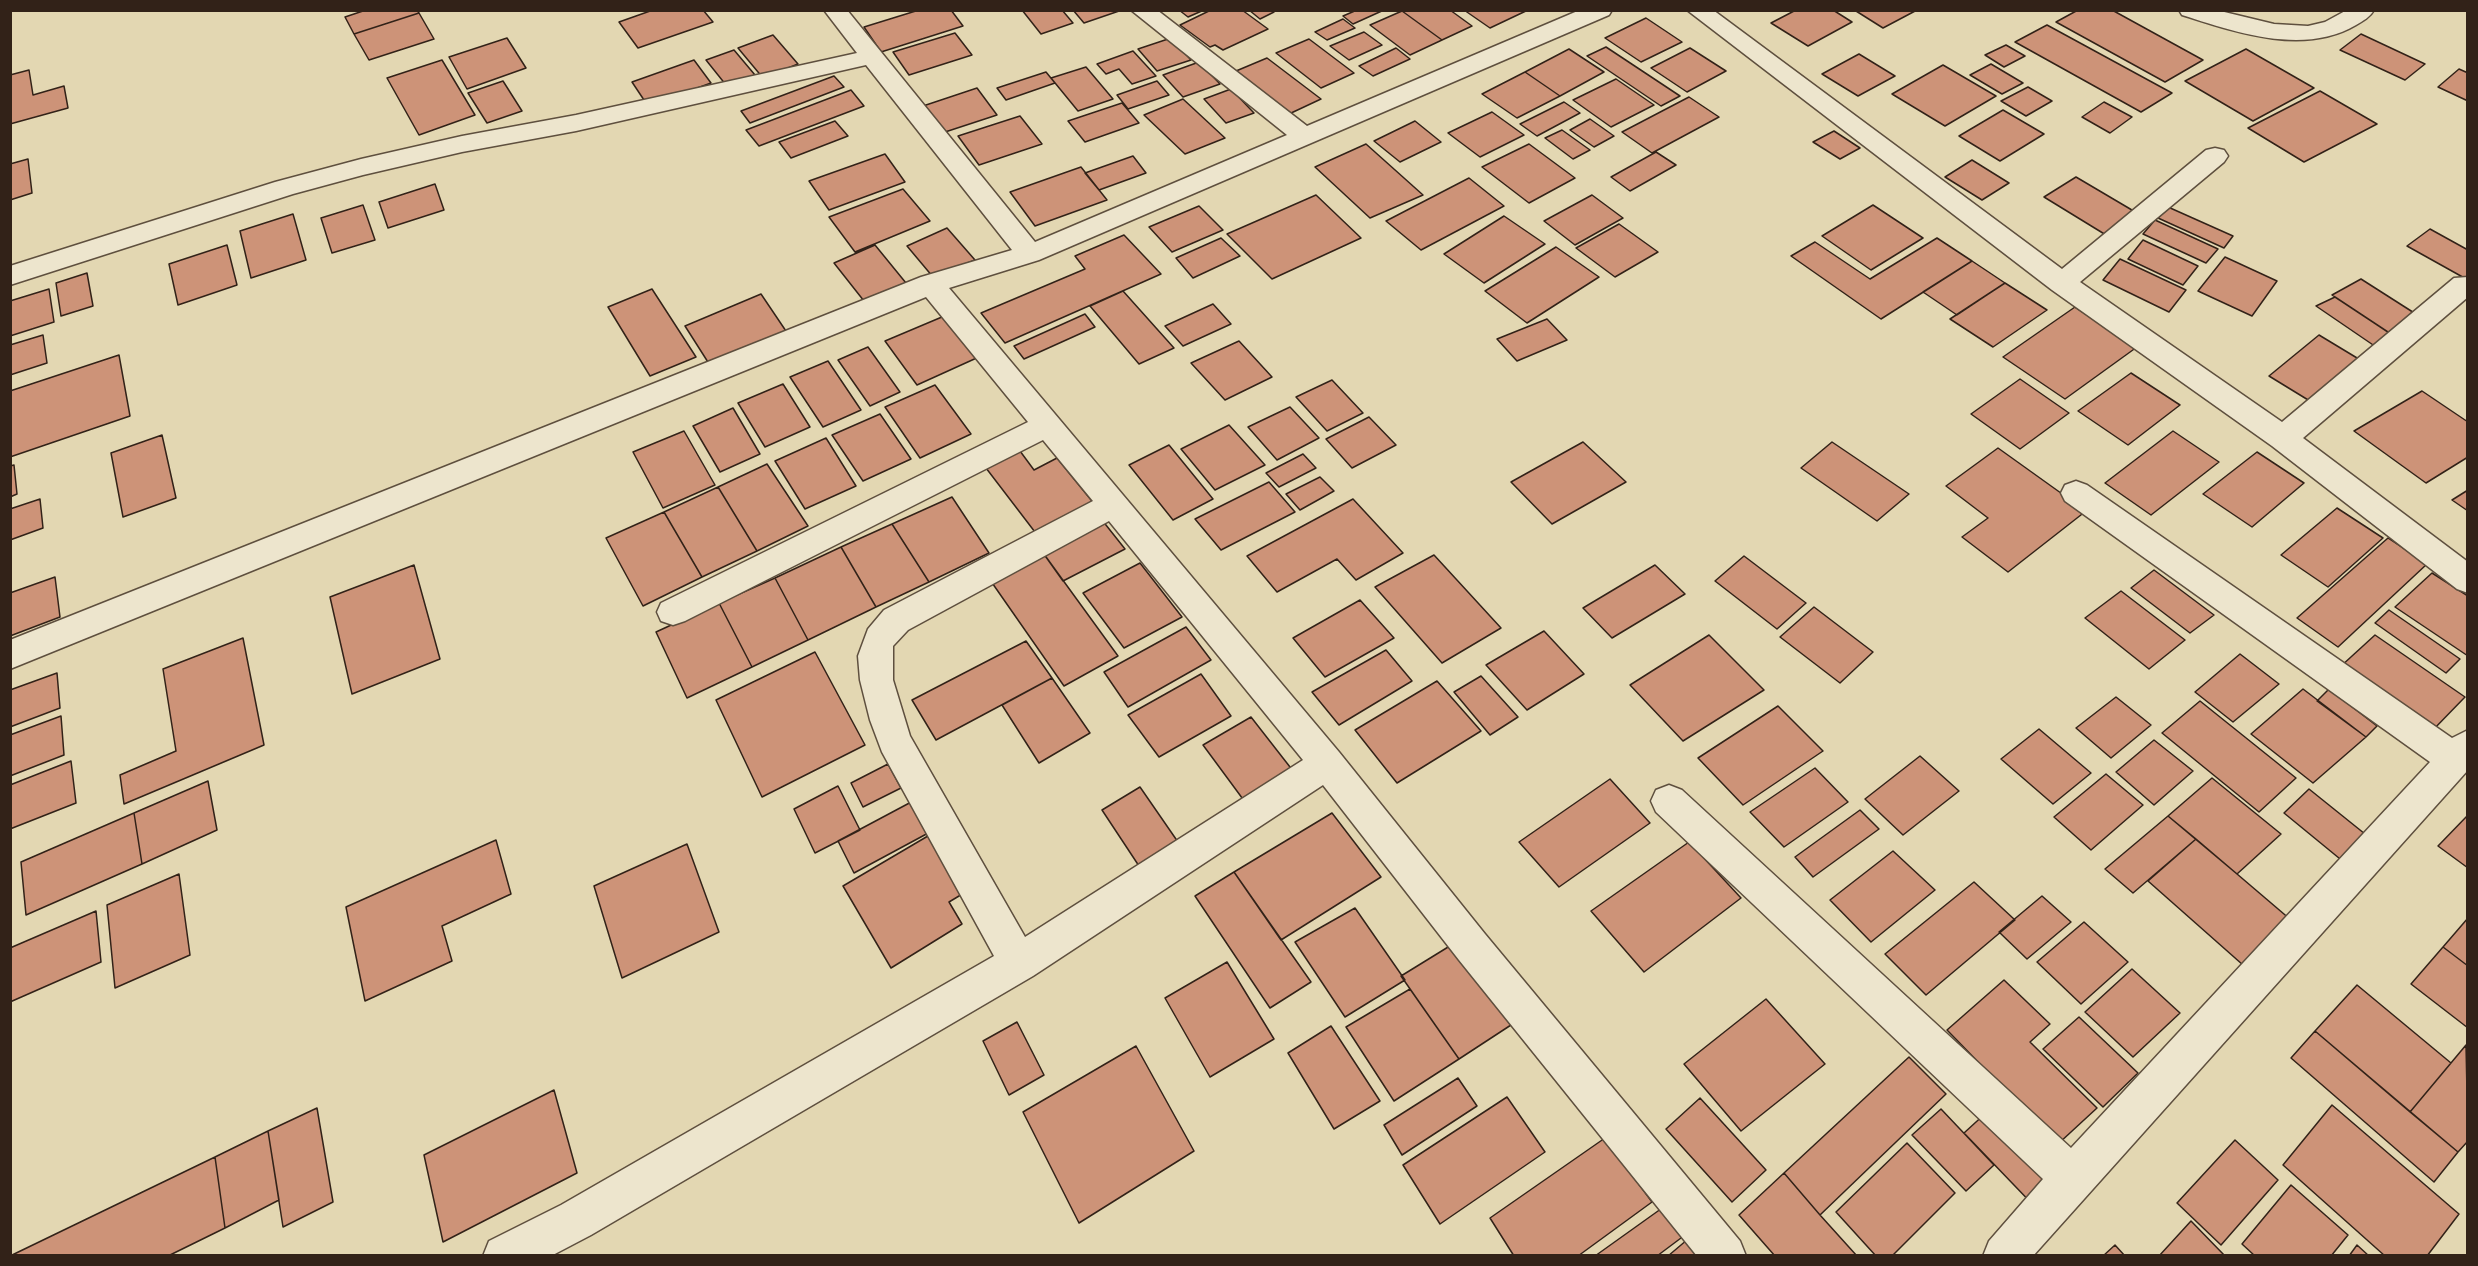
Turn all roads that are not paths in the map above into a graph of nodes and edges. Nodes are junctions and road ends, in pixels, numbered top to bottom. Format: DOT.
graph roads {
  1 [pos="835,10"];
  2 [pos="1142,10"];
  3 [pos="1698,10"];
  4 [pos="2190,10"];
  5 [pos="2363,10"];
  6 [pos="1588,12"];
  7 [pos="873,56"];
  8 [pos="1304,136"];
  9 [pos="2215,156"];
  10 [pos="1030,254"];
  11 [pos="10,276"];
  12 [pos="2062,283"];
  13 [pos="931,284"];
  14 [pos="2464,285"];
  15 [pos="1048,425"];
  16 [pos="2283,438"];
  17 [pos="2076,494"];
  18 [pos="1113,505"];
  19 [pos="2468,580"];
  20 [pos="673,612"];
  21 [pos="10,655"];
  22 [pos="2461,752"];
  23 [pos="1327,763"];
  24 [pos="1670,801"];
  25 [pos="1019,963"];
  26 [pos="2072,1178"];
  27 [pos="504,1256"];
  28 [pos="1725,1256"];
  29 [pos="2004,1256"];
  1 -- 7 [label="street"];
  2 -- 8 [label="street"];
  3 -- 12 [label="street"];
  4 -- 5 [label="street"];
  6 -- 8 [label="street"];
  7 -- 10 [label="street"];
  7 -- 11 [label="street"];
  8 -- 10 [label="street"];
  9 -- 12 [label="street"];
  10 -- 13 [label="street"];
  12 -- 16 [label="street"];
  13 -- 15 [label="street"];
  13 -- 21 [label="street"];
  14 -- 16 [label="street"];
  15 -- 18 [label="street"];
  15 -- 20 [label="street"];
  16 -- 19 [label="street"];
  17 -- 22 [label="street"];
  18 -- 23 [label="street"];
  18 -- 25 [label="street"];
  22 -- 26 [label="street"];
  23 -- 25 [label="street"];
  23 -- 28 [label="street"];
  24 -- 26 [label="street"];
  25 -- 27 [label="street"];
  26 -- 29 [label="street"];
}
